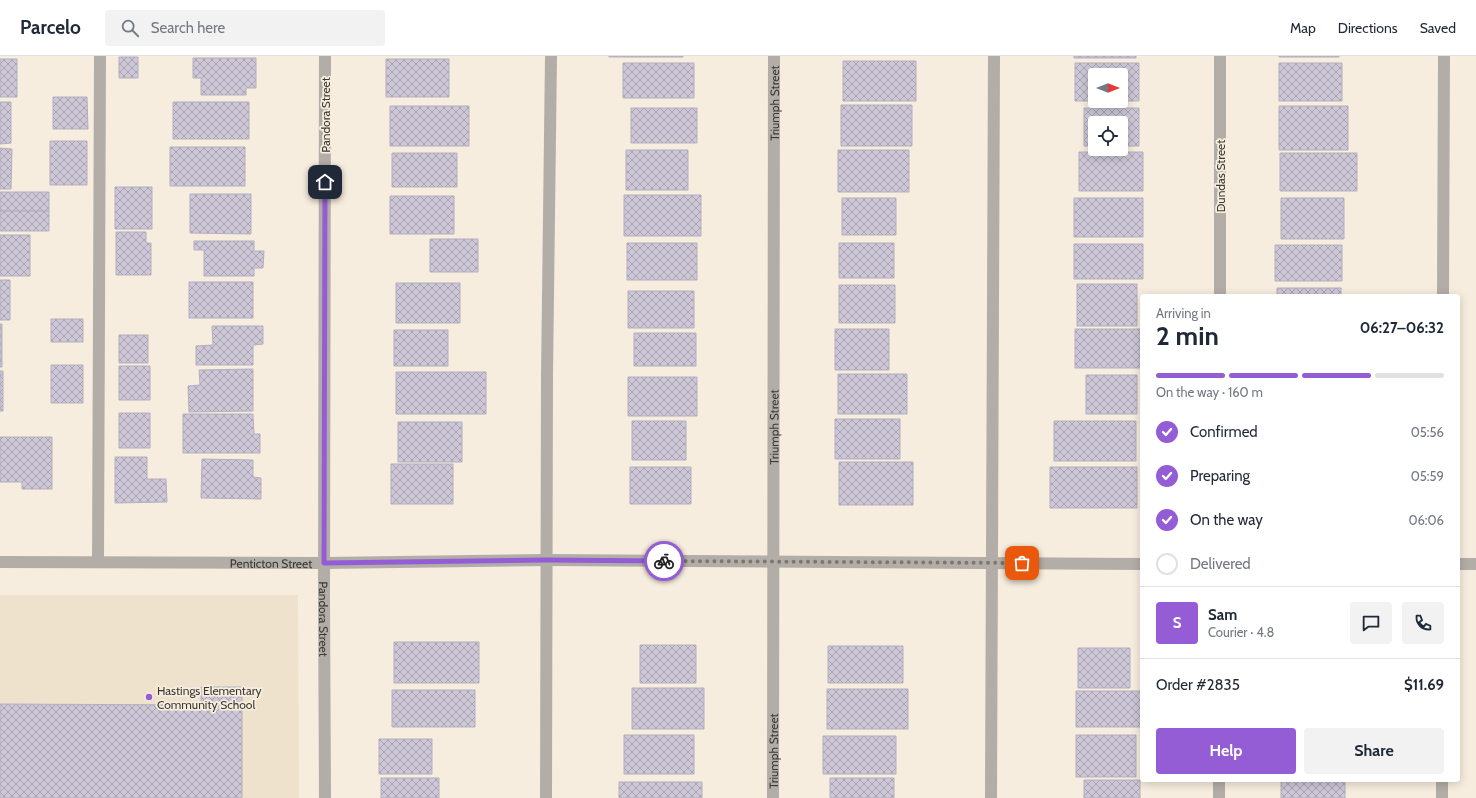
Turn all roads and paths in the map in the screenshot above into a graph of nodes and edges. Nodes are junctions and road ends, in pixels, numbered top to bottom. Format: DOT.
graph roads {
  1 [pos="100,56"];
  2 [pos="325,56"];
  3 [pos="551,56"];
  4 [pos="774,56"];
  5 [pos="994,56"];
  6 [pos="1220,56"];
  7 [pos="1444,56"];
  8 [pos="1220,294"];
  9 [pos="1443,294"];
  10 [pos="547,560"];
  11 [pos="774,561"];
  12 [pos="0,562"];
  13 [pos="98,562"];
  14 [pos="324,563"];
  15 [pos="993,563"];
  16 [pos="1140,564"];
  17 [pos="1460,564"];
  18 [pos="1476,564"];
  19 [pos="1220,782"];
  20 [pos="1442,782"];
  21 [pos="325,798"];
  22 [pos="546,798"];
  23 [pos="773,798"];
  24 [pos="992,798"];
  25 [pos="1219,798"];
  26 [pos="1442,798"];
  1 -- 13 [label="street"];
  2 -- 14 [label="street, Pandora Street"];
  3 -- 10 [label="street"];
  4 -- 11 [label="street, Triumph Street"];
  5 -- 15 [label="street"];
  6 -- 8 [label="street, Dundas Street"];
  7 -- 9 [label="street"];
  10 -- 11 [label="street, Penticton Street"];
  10 -- 14 [label="street, Penticton Street"];
  10 -- 22 [label="street"];
  11 -- 15 [label="street, Penticton Street"];
  11 -- 23 [label="street, Triumph Street"];
  12 -- 13 [label="street, Penticton Street"];
  13 -- 14 [label="street, Penticton Street"];
  14 -- 21 [label="street, Pandora Street"];
  15 -- 16 [label="street, Penticton Street"];
  15 -- 24 [label="street"];
  17 -- 18 [label="street"];
  19 -- 25 [label="street"];
  20 -- 26 [label="street"];
}
